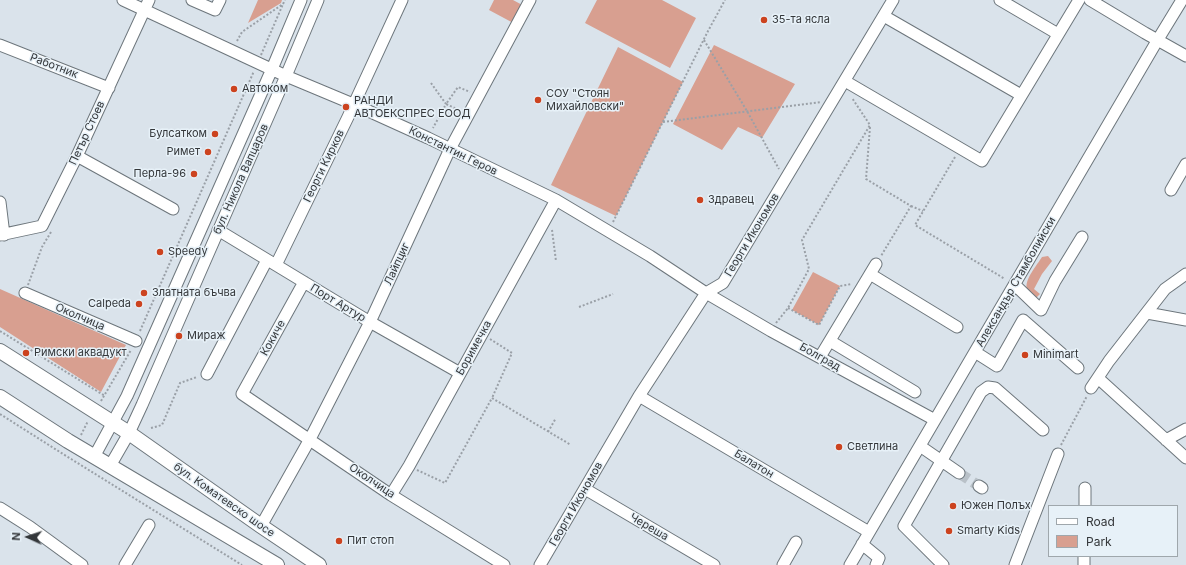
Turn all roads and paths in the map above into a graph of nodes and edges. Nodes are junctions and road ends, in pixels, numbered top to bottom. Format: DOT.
graph roads {
  1 [pos="122,0"];
  2 [pos="149,0"];
  3 [pos="192,0"];
  4 [pos="220,0"];
  5 [pos="285,0"];
  6 [pos="301,0"];
  7 [pos="318,0"];
  8 [pos="402,0"];
  9 [pos="530,0"];
  10 [pos="726,0"];
  11 [pos="893,0"];
  12 [pos="1000,0"];
  13 [pos="1079,0"];
  14 [pos="1090,0"];
  15 [pos="1182,0"];
  16 [pos="283,4"];
  17 [pos="145,10"];
  18 [pos="889,19"];
  19 [pos="1058,34"];
  20 [pos="704,40"];
  21 [pos="1157,40"];
  22 [pos="235,44"];
  23 [pos="0,45"];
  24 [pos="1186,56"];
  25 [pos="259,60"];
  26 [pos="272,69"];
  27 [pos="286,76"];
  28 [pos="431,83"];
  29 [pos="109,88"];
  30 [pos="851,90"];
  31 [pos="480,95"];
  32 [pos="1021,96"];
  33 [pos="833,100"];
  34 [pos="354,104"];
  35 [pos="446,104"];
  36 [pos="747,112"];
  37 [pos="469,114"];
  38 [pos="663,122"];
  39 [pos="870,125"];
  40 [pos="428,138"];
  41 [pos="960,148"];
  42 [pos="450,150"];
  43 [pos="77,156"];
  44 [pos="1186,164"];
  45 [pos="785,180"];
  46 [pos="1170,190"];
  47 [pos="556,200"];
  48 [pos="0,202"];
  49 [pos="911,206"];
  50 [pos="173,209"];
  51 [pos="923,211"];
  52 [pos="549,213"];
  53 [pos="218,230"];
  54 [pos="608,231"];
  55 [pos="2,235"];
  56 [pos="1082,237"];
  57 [pos="556,260"];
  58 [pos="271,263"];
  59 [pos="876,264"];
  60 [pos="1186,274"];
  61 [pos="868,277"];
  62 [pos="304,282"];
  63 [pos="1015,285"];
  64 [pos="25,293"];
  65 [pos="706,293"];
  66 [pos="613,294"];
  67 [pos="580,307"];
  68 [pos="788,308"];
  69 [pos="1147,313"];
  70 [pos="1186,320"];
  71 [pos="370,322"];
  72 [pos="957,327"];
  73 [pos="0,331"];
  74 [pos="771,331"];
  75 [pos="482,334"];
  76 [pos="136,341"];
  77 [pos="830,341"];
  78 [pos="0,351"];
  79 [pos="975,352"];
  80 [pos="820,358"];
  81 [pos="1078,368"];
  82 [pos="460,373"];
  83 [pos="208,374"];
  84 [pos="1098,378"];
  85 [pos="1091,388"];
  86 [pos="915,392"];
  87 [pos="242,394"];
  88 [pos="105,396"];
  89 [pos="639,396"];
  90 [pos="0,397"];
  91 [pos="492,398"];
  92 [pos="94,410"];
  93 [pos="0,414"];
  94 [pos="556,418"];
  95 [pos="935,420"];
  96 [pos="113,422"];
  97 [pos="151,428"];
  98 [pos="1186,429"];
  99 [pos="1043,430"];
  100 [pos="548,432"];
  101 [pos="129,433"];
  102 [pos="310,439"];
  103 [pos="1166,440"];
  104 [pos="571,446"];
  105 [pos="920,446"];
  106 [pos="72,452"];
  107 [pos="1058,454"];
  108 [pos="94,457"];
  109 [pos="1186,458"];
  110 [pos="941,461"];
  111 [pos="110,466"];
  112 [pos="409,466"];
  113 [pos="959,473"];
  114 [pos="1085,488"];
  115 [pos="585,489"];
  116 [pos="391,494"];
  117 [pos="1084,505"];
  118 [pos="0,508"];
  119 [pos="149,525"];
  120 [pos="261,526"];
  121 [pos="869,532"];
  122 [pos="796,542"];
  123 [pos="862,544"];
  124 [pos="881,563"];
  125 [pos="82,565"];
  126 [pos="126,565"];
  127 [pos="242,565"];
  128 [pos="277,565"];
  129 [pos="320,565"];
  130 [pos="504,565"];
  131 [pos="540,565"];
  132 [pos="714,565"];
  133 [pos="783,565"];
  134 [pos="850,565"];
  135 [pos="943,565"];
  136 [pos="1015,565"];
  1 -- 17 [label="street, Константин Геров"];
  2 -- 17 [label="street, Петър Стоев"];
  3 -- 4 [label="street"];
  5 -- 16 [label="path"];
  6 -- 26 [label="street, бул. Никола Вапцаров"];
  7 -- 27 [label="street, бул. Никола Вапцаров"];
  8 -- 34 [label="street, Георги Кирков"];
  9 -- 31 [label="street, Лайпциг"];
  10 -- 20 [label="path"];
  11 -- 33 [label="street, Георги Икономов"];
  12 -- 19 [label="street"];
  13 -- 19 [label="street"];
  14 -- 21 [label="street"];
  15 -- 21 [label="street, Александър Стамболийски"];
  16 -- 22 [label="path"];
  16 -- 25 [label="path"];
  17 -- 25 [label="street, Константин Геров"];
  17 -- 29 [label="street, Петър Стоев"];
  18 -- 32 [label="street"];
  19 -- 32 [label="street"];
  20 -- 36 [label="path"];
  20 -- 38 [label="path"];
  21 -- 24 [label="street"];
  21 -- 63 [label="street, Александър Стамболийски"];
  23 -- 29 [label="street, Работник"];
  25 -- 26 [label="street, Константин Геров"];
  25 -- 76 [label="path"];
  26 -- 27 [label="street, Константин Геров"];
  26 -- 96 [label="street, бул. Никола Вапцаров"];
  27 -- 34 [label="street, Константин Геров"];
  27 -- 53 [label="street, бул. Никола Вапцаров"];
  28 -- 35 [label="path"];
  29 -- 43 [label="street, Петър Стоев"];
  30 -- 39 [label="path"];
  30 -- 41 [label="street"];
  31 -- 35 [label="path"];
  31 -- 37 [label="street, Лайпциг"];
  32 -- 41 [label="street"];
  33 -- 36 [label="path"];
  33 -- 45 [label="street, Георги Икономов"];
  34 -- 40 [label="street, Константин Геров"];
  34 -- 58 [label="street, Георги Кирков"];
  35 -- 37 [label="path"];
  35 -- 40 [label="path"];
  36 -- 38 [label="path"];
  36 -- 45 [label="path"];
  37 -- 42 [label="street, Лайпциг"];
  38 -- 54 [label="path"];
  39 -- 49 [label="path"];
  39 -- 68 [label="path"];
  40 -- 42 [label="street, Константин Геров"];
  41 -- 51 [label="path"];
  42 -- 47 [label="street, Константин Геров"];
  42 -- 71 [label="street, Лайпциг"];
  43 -- 50 [label="street"];
  43 -- 55 [label="street, Петър Стоев"];
  44 -- 46 [label="street"];
  45 -- 65 [label="street, Георги Икономов"];
  47 -- 52 [label="street, Боримечка"];
  47 -- 54 [label="street, Константин Геров"];
  48 -- 55 [label="street"];
  49 -- 51 [label="path"];
  49 -- 59 [label="path"];
  51 -- 63 [label="path"];
  52 -- 57 [label="path"];
  52 -- 75 [label="street, Боримечка"];
  53 -- 58 [label="street, Порт Артур"];
  53 -- 101 [label="street, бул. Никола Вапцаров"];
  54 -- 65 [label="street, Константин Геров"];
  56 -- 63 [label="street"];
  58 -- 62 [label="street, Порт Артур"];
  58 -- 83 [label="street, Георги Кирков"];
  59 -- 61 [label="street"];
  60 -- 69 [label="street"];
  61 -- 68 [label="path"];
  61 -- 72 [label="street"];
  61 -- 77 [label="street"];
  62 -- 71 [label="street, Порт Артур"];
  62 -- 87 [label="street, Кокиче"];
  63 -- 79 [label="street, Александър Стамболийски"];
  64 -- 76 [label="street, Околчица"];
  65 -- 74 [label="street, Болград"];
  65 -- 89 [label="street, Георги Икономов"];
  66 -- 67 [label="path"];
  68 -- 74 [label="path"];
  69 -- 70 [label="street"];
  69 -- 84 [label="street"];
  71 -- 82 [label="street, Порт Артур"];
  71 -- 102 [label="street, Лайпциг"];
  73 -- 88 [label="path"];
  74 -- 80 [label="street, Болград"];
  75 -- 82 [label="street, Боримечка"];
  75 -- 91 [label="path"];
  76 -- 88 [label="path"];
  77 -- 80 [label="street"];
  77 -- 86 [label="street"];
  78 -- 92 [label="main road"];
  79 -- 81 [label="street"];
  79 -- 95 [label="street, Александър Стамболийски"];
  80 -- 95 [label="street, Болград"];
  82 -- 112 [label="street, Боримечка"];
  83 -- 97 [label="path"];
  84 -- 85 [label="street"];
  84 -- 103 [label="street"];
  85 -- 107 [label="path"];
  87 -- 102 [label="street, Околчица"];
  88 -- 92 [label="path"];
  89 -- 115 [label="street, Георги Икономов"];
  89 -- 121 [label="street, Балатон"];
  90 -- 106 [label="main road"];
  91 -- 100 [label="path"];
  91 -- 112 [label="path"];
  92 -- 96 [label="main road"];
  92 -- 106 [label="path"];
  93 -- 106 [label="path"];
  94 -- 100 [label="path"];
  95 -- 105 [label="street, Александър Стамболийски"];
  96 -- 101 [label="main road, бул. Коматевско шосе"];
  96 -- 108 [label="street, бул. Никола Вапцаров"];
  98 -- 103 [label="street"];
  99 -- 110 [label="street"];
  100 -- 104 [label="path"];
  101 -- 111 [label="street, бул. Никола Вапцаров"];
  101 -- 120 [label="main road, бул. Коматевско шосе"];
  102 -- 116 [label="street, Околчица"];
  102 -- 120 [label="street, Лайпциг"];
  103 -- 109 [label="street"];
  105 -- 110 [label="street"];
  105 -- 121 [label="street, Александър Стамболийски"];
  106 -- 108 [label="main road"];
  106 -- 127 [label="path"];
  107 -- 136 [label="street"];
  108 -- 111 [label="main road"];
  110 -- 113 [label="street"];
  110 -- 135 [label="street"];
  111 -- 128 [label="main road"];
  112 -- 116 [label="street, Боримечка"];
  114 -- 117 [label="street"];
  115 -- 131 [label="street, Георги Икономов"];
  115 -- 132 [label="street, Череша"];
  116 -- 130 [label="street, Околчица"];
  118 -- 125 [label="street"];
  119 -- 126 [label="street"];
  120 -- 129 [label="main road, бул. Коматевско шосе"];
  121 -- 123 [label="street, Александър Стамболийски"];
  122 -- 133 [label="street"];
  123 -- 124 [label="street"];
  123 -- 134 [label="street, Александър Стамболийски"];
}
